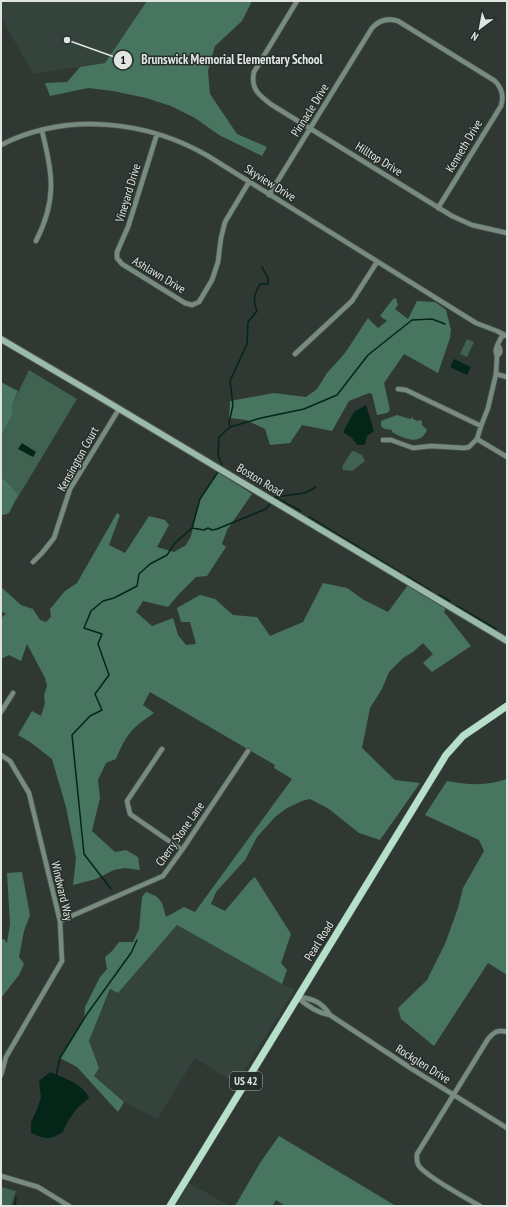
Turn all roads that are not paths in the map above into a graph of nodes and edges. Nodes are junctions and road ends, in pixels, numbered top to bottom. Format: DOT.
graph roads {
  1 [pos="297,1"];
  2 [pos="384,20"];
  3 [pos="310,129"];
  4 [pos="42,131"];
  5 [pos="157,134"];
  6 [pos="1,145"];
  7 [pos="249,182"];
  8 [pos="270,195"];
  9 [pos="438,208"];
  10 [pos="507,234"];
  11 [pos="36,241"];
  12 [pos="117,256"];
  13 [pos="377,262"];
  14 [pos="505,335"];
  15 [pos="1,339"];
  16 [pos="295,354"];
  17 [pos="496,374"];
  18 [pos="507,377"];
  19 [pos="398,389"];
  20 [pos="119,409"];
  21 [pos="481,426"];
  22 [pos="476,439"];
  23 [pos="383,440"];
  24 [pos="507,457"];
  25 [pos="33,562"];
  26 [pos="507,641"];
  27 [pos="13,693"];
  28 [pos="507,706"];
  29 [pos="1,712"];
  30 [pos="162,749"];
  31 [pos="248,751"];
  32 [pos="1,755"];
  33 [pos="182,850"];
  34 [pos="60,921"];
  35 [pos="297,997"];
  36 [pos="330,1015"];
  37 [pos="507,1032"];
  38 [pos="1,1075"];
  39 [pos="453,1094"];
  40 [pos="507,1128"];
  41 [pos="1,1176"];
  42 [pos="69,1206"];
  43 [pos="170,1206"];
  44 [pos="480,1206"];
  1 -- 3 [label="street, Hilltop Drive"];
  2 -- 3 [label="street, Pinnacle Drive"];
  2 -- 9 [label="street, Kenneth Drive"];
  3 -- 8 [label="street, Pinnacle Drive"];
  3 -- 9 [label="street, Hilltop Drive"];
  4 -- 5 [label="street, Skyview Drive"];
  4 -- 6 [label="street, Skyview Drive"];
  4 -- 11 [label="street"];
  5 -- 7 [label="street, Skyview Drive"];
  5 -- 12 [label="street, Vineyard Drive"];
  7 -- 8 [label="street, Skyview Drive"];
  7 -- 12 [label="street, Ashlawn Drive"];
  8 -- 13 [label="street, Skyview Drive"];
  9 -- 10 [label="street, Hilltop Drive"];
  13 -- 14 [label="street, Skyview Drive"];
  13 -- 16 [label="street"];
  14 -- 17 [label="street"];
  15 -- 20 [label="street, Boston Road"];
  17 -- 18 [label="street"];
  17 -- 21 [label="street"];
  19 -- 21 [label="street"];
  20 -- 25 [label="street, Kensington Court"];
  20 -- 26 [label="street, Boston Road"];
  21 -- 22 [label="street"];
  22 -- 23 [label="street"];
  22 -- 24 [label="street"];
  27 -- 29 [label="street"];
  28 -- 35 [label="main road, Pearl Road / US 42"];
  30 -- 33 [label="street"];
  31 -- 33 [label="street, Cherry Stone Lane"];
  32 -- 34 [label="street, Windward Way"];
  33 -- 34 [label="street, Cherry Stone Lane"];
  34 -- 38 [label="street, Windward Way"];
  35 -- 36 [label="street, Rockglen Drive"];
  35 -- 36 [label="street, Rockglen Drive"];
  35 -- 43 [label="main road, Pearl Road / US 42"];
  36 -- 39 [label="street, Rockglen Drive"];
  37 -- 39 [label="street"];
  39 -- 40 [label="street, Rockglen Drive"];
  39 -- 44 [label="street"];
  41 -- 42 [label="street"];
}
